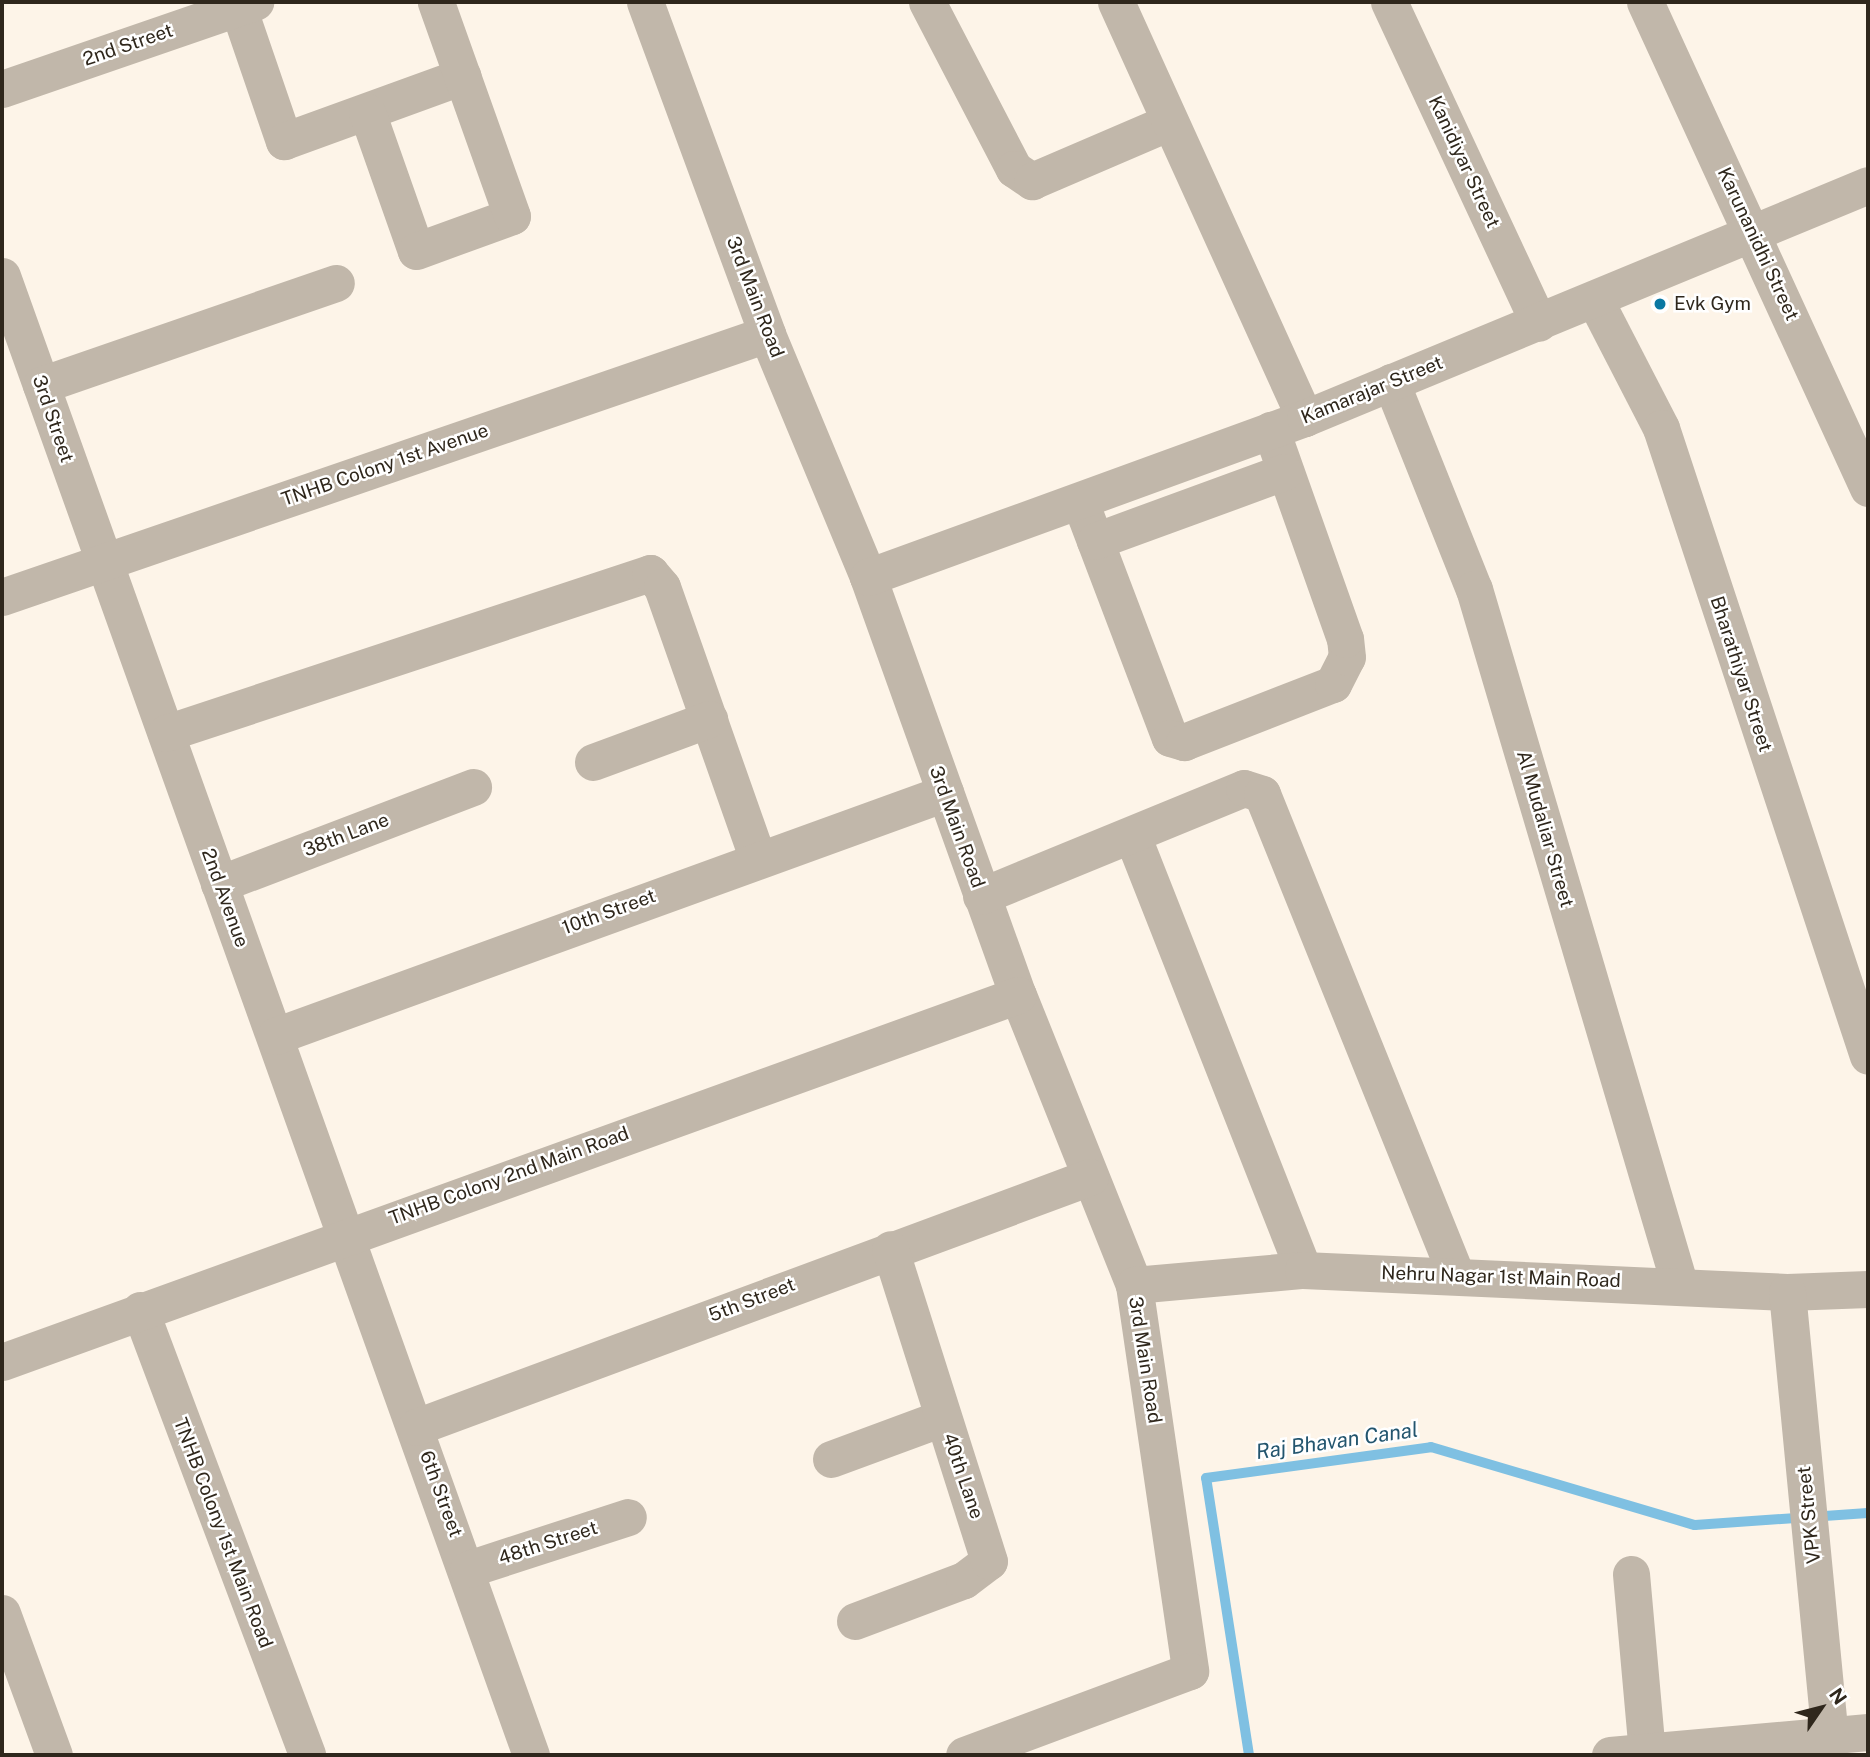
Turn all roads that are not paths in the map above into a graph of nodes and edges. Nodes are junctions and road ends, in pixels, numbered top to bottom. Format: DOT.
graph roads {
  1 [pos="436,2"];
  2 [pos="645,2"];
  3 [pos="927,2"];
  4 [pos="1115,2"];
  5 [pos="1389,2"];
  6 [pos="1646,2"];
  7 [pos="246,5"];
  8 [pos="463,76"];
  9 [pos="2,89"];
  10 [pos="367,112"];
  11 [pos="1167,123"];
  12 [pos="1868,185"];
  13 [pos="1751,228"];
  14 [pos="2,276"];
  15 [pos="336,283"];
  16 [pos="1595,300"];
  17 [pos="1539,323"];
  18 [pos="767,334"];
  19 [pos="1391,382"];
  20 [pos="41,385"];
  21 [pos="1305,418"];
  22 [pos="1270,430"];
  23 [pos="1284,472"];
  24 [pos="1868,488"];
  25 [pos="1081,504"];
  26 [pos="1095,541"];
  27 [pos="103,563"];
  28 [pos="868,577"];
  29 [pos="2,597"];
  30 [pos="709,719"];
  31 [pos="166,733"];
  32 [pos="593,762"];
  33 [pos="474,787"];
  34 [pos="945,793"];
  35 [pos="1132,835"];
  36 [pos="757,857"];
  37 [pos="219,884"];
  38 [pos="981,896"];
  39 [pos="1017,995"];
  40 [pos="275,1036"];
  41 [pos="1868,1056"];
  42 [pos="1090,1177"];
  43 [pos="349,1233"];
  44 [pos="890,1248"];
  45 [pos="1303,1270"];
  46 [pos="1456,1275"];
  47 [pos="1679,1283"];
  48 [pos="1133,1285"];
  49 [pos="1868,1289"];
  50 [pos="1787,1292"];
  51 [pos="140,1310"];
  52 [pos="2,1362"];
  53 [pos="943,1418"];
  54 [pos="416,1427"];
  55 [pos="831,1459"];
  56 [pos="628,1517"];
  57 [pos="468,1569"];
  58 [pos="1631,1574"];
  59 [pos="2,1613"];
  60 [pos="855,1621"];
  61 [pos="1868,1732"];
  62 [pos="1830,1738"];
  63 [pos="1045,1741"];
  64 [pos="1647,1753"];
  65 [pos="54,1755"];
  66 [pos="307,1755"];
  67 [pos="531,1755"];
  68 [pos="964,1755"];
  69 [pos="1610,1755"];
  1 -- 8 [label="street"];
  2 -- 18 [label="street, 3rd Main Road"];
  3 -- 11 [label="street"];
  4 -- 11 [label="street"];
  5 -- 17 [label="street, Kanidiyar Street"];
  6 -- 13 [label="street, Karunanidhi Street"];
  7 -- 9 [label="street, 2nd Street"];
  7 -- 10 [label="street"];
  8 -- 10 [label="street"];
  8 -- 10 [label="street"];
  11 -- 21 [label="street"];
  12 -- 13 [label="street, Kamarajar Street"];
  13 -- 16 [label="street, Kamarajar Street"];
  13 -- 24 [label="street, Karunanidhi Street"];
  14 -- 20 [label="street, 3rd Street"];
  15 -- 20 [label="street"];
  16 -- 17 [label="street, Kamarajar Street"];
  16 -- 41 [label="street, Bharathiyar Street"];
  17 -- 19 [label="street, Kamarajar Street"];
  18 -- 27 [label="street, TNHB Colony 1st Avenue"];
  18 -- 28 [label="street, 3rd Main Road"];
  19 -- 21 [label="street, Kamarajar Street"];
  19 -- 47 [label="street, Al Mudaliar Street"];
  20 -- 27 [label="street, 3rd Street"];
  21 -- 22 [label="street, Kamarajar Street"];
  22 -- 23 [label="street"];
  22 -- 25 [label="street, Kamarajar Street"];
  23 -- 26 [label="street"];
  23 -- 26 [label="street"];
  25 -- 26 [label="street"];
  25 -- 28 [label="street, Kamarajar Street"];
  27 -- 29 [label="street, TNHB Colony 1st Avenue"];
  27 -- 31 [label="street, 2nd Avenue"];
  28 -- 34 [label="street, 3rd Main Road"];
  30 -- 31 [label="street"];
  30 -- 32 [label="street"];
  30 -- 36 [label="street"];
  31 -- 37 [label="street, 2nd Avenue"];
  33 -- 37 [label="street, 38th Lane"];
  34 -- 36 [label="street, 10th Street"];
  34 -- 38 [label="street, 3rd Main Road"];
  35 -- 38 [label="street"];
  35 -- 45 [label="street"];
  35 -- 46 [label="street"];
  36 -- 40 [label="street, 10th Street"];
  37 -- 40 [label="street, 2nd Avenue"];
  38 -- 39 [label="street, 3rd Main Road"];
  39 -- 42 [label="street, 3rd Main Road"];
  39 -- 43 [label="street, TNHB Colony 2nd Main Road"];
  40 -- 43 [label="street, 2nd Avenue"];
  42 -- 44 [label="street, 5th Street"];
  42 -- 48 [label="street, 3rd Main Road"];
  43 -- 51 [label="street, TNHB Colony 2nd Main Road"];
  43 -- 54 [label="street, 6th Street"];
  44 -- 53 [label="street, 40th Lane"];
  44 -- 54 [label="street, 5th Street"];
  45 -- 46 [label="street, Nehru Nagar 1st Main Road"];
  45 -- 48 [label="street, Nehru Nagar 1st Main Road"];
  46 -- 47 [label="street, Nehru Nagar 1st Main Road"];
  47 -- 50 [label="street, Nehru Nagar 1st Main Road"];
  48 -- 63 [label="street, 3rd Main Road"];
  49 -- 50 [label="street, Nehru Nagar 1st Main Road"];
  50 -- 62 [label="street, VPK Street"];
  51 -- 52 [label="street, TNHB Colony 2nd Main Road"];
  51 -- 66 [label="street, TNHB Colony 1st Main Road"];
  53 -- 55 [label="street"];
  53 -- 60 [label="street, 40th Lane"];
  54 -- 57 [label="street, 6th Street"];
  56 -- 57 [label="street, 48th Street"];
  57 -- 67 [label="street, 6th Street"];
  58 -- 64 [label="street"];
  59 -- 65 [label="street"];
  61 -- 62 [label="street"];
  62 -- 64 [label="street"];
  63 -- 68 [label="street"];
  64 -- 69 [label="street"];
}
